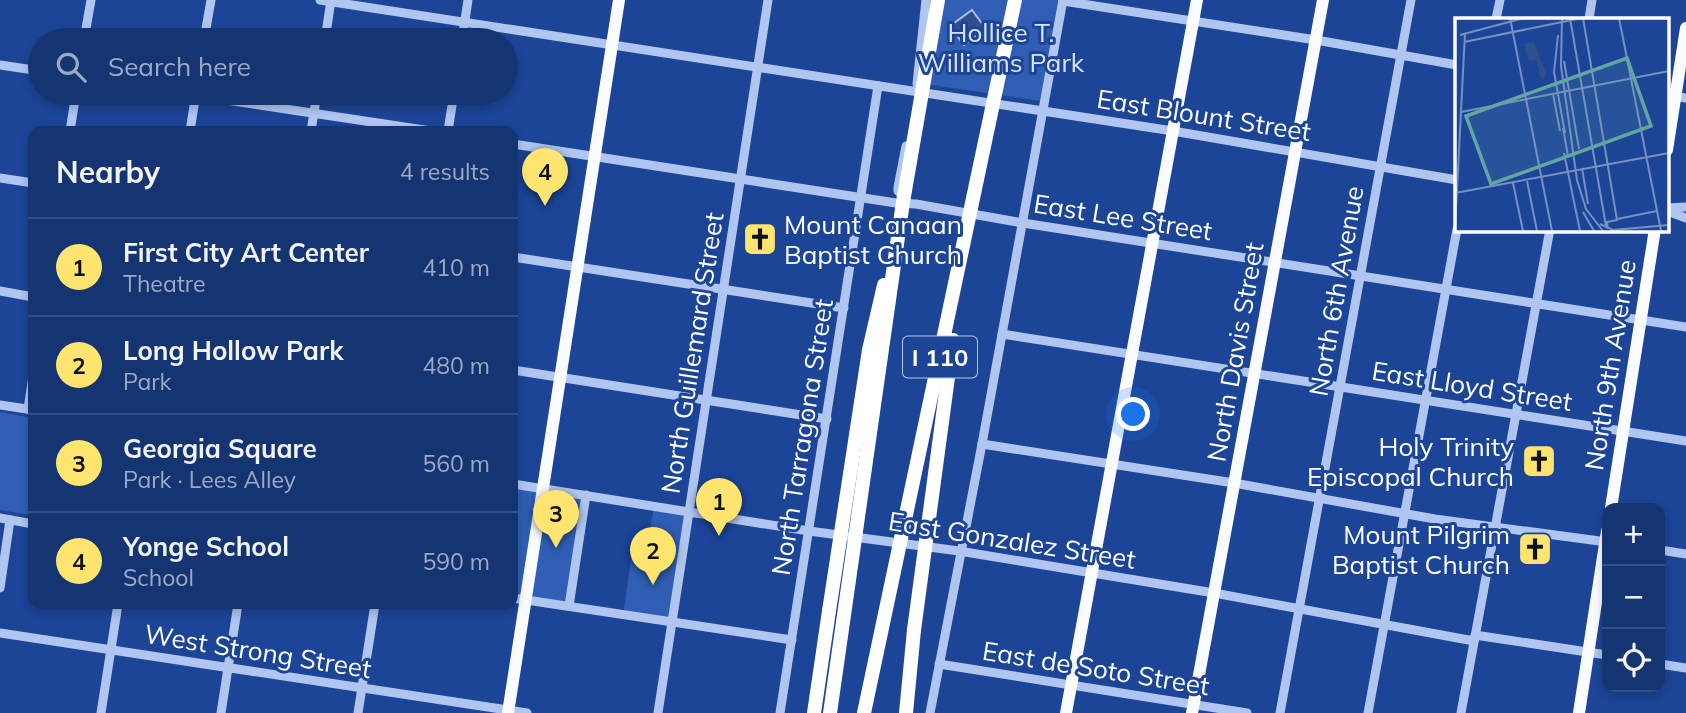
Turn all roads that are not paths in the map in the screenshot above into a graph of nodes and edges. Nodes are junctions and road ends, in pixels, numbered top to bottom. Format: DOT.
graph roads {
  1 [pos="90,0"];
  2 [pos="211,0"];
  3 [pos="320,0"];
  4 [pos="468,0"];
  5 [pos="619,0"];
  6 [pos="768,0"];
  7 [pos="926,0"];
  8 [pos="938,0"];
  9 [pos="1015,0"];
  10 [pos="1063,0"];
  11 [pos="1197,0"];
  12 [pos="1323,0"];
  13 [pos="1411,0"];
  14 [pos="1500,0"];
  15 [pos="1592,0"];
  16 [pos="331,1"];
  17 [pos="1496,18"];
  18 [pos="1589,18"];
  19 [pos="465,22"];
  20 [pos="1194,22"];
  21 [pos="86,28"];
  22 [pos="206,28"];
  23 [pos="327,28"];
  24 [pos="464,28"];
  25 [pos="505,28"];
  26 [pos="1686,28"];
  27 [pos="518,30"];
  28 [pos="1316,40"];
  29 [pos="612,44"];
  30 [pos="1401,55"];
  31 [pos="0,65"];
  32 [pos="1455,65"];
  33 [pos="758,67"];
  34 [pos="28,69"];
  35 [pos="878,86"];
  36 [pos="916,92"];
  37 [pos="1676,97"];
  38 [pos="74,105"];
  39 [pos="194,105"];
  40 [pos="264,105"];
  41 [pos="315,105"];
  42 [pos="452,105"];
  43 [pos="1043,111"];
  44 [pos="314,113"];
  45 [pos="71,126"];
  46 [pos="191,126"];
  47 [pos="312,126"];
  48 [pos="398,126"];
  49 [pos="449,126"];
  50 [pos="1173,131"];
  51 [pos="1668,144"];
  52 [pos="518,145"];
  53 [pos="1296,150"];
  54 [pos="595,156"];
  55 [pos="982,157"];
  56 [pos="1381,166"];
  57 [pos="0,178"];
  58 [pos="741,179"];
  59 [pos="1455,180"];
  60 [pos="28,182"];
  61 [pos="861,197"];
  62 [pos="909,203"];
  63 [pos="1686,207"];
  64 [pos="1668,209"];
  65 [pos="1668,209"];
  66 [pos="1686,218"];
  67 [pos="1023,223"];
  68 [pos="1457,231"];
  69 [pos="1550,231"];
  70 [pos="1655,231"];
  71 [pos="1153,243"];
  72 [pos="518,258"];
  73 [pos="1275,262"];
  74 [pos="577,267"];
  75 [pos="1360,276"];
  76 [pos="1446,289"];
  77 [pos="724,290"];
  78 [pos="0,291"];
  79 [pos="28,295"];
  80 [pos="1537,303"];
  81 [pos="844,309"];
  82 [pos="1640,319"];
  83 [pos="1686,327"];
  84 [pos="1002,334"];
  85 [pos="1132,354"];
  86 [pos="518,371"];
  87 [pos="1255,373"];
  88 [pos="561,377"];
  89 [pos="1340,387"];
  90 [pos="707,400"];
  91 [pos="1426,400"];
  92 [pos="0,405"];
  93 [pos="28,410"];
  94 [pos="1516,414"];
  95 [pos="827,419"];
  96 [pos="1623,431"];
  97 [pos="1686,441"];
  98 [pos="982,444"];
  99 [pos="1111,464"];
  100 [pos="1234,484"];
  101 [pos="518,485"];
  102 [pos="543,489"];
  103 [pos="586,495"];
  104 [pos="1319,498"];
  105 [pos="1612,503"];
  106 [pos="689,512"];
  107 [pos="1404,514"];
  108 [pos="0,519"];
  109 [pos="10,520"];
  110 [pos="28,523"];
  111 [pos="1495,528"];
  112 [pos="809,531"];
  113 [pos="1602,538"];
  114 [pos="959,551"];
  115 [pos="1665,551"];
  116 [pos="1686,554"];
  117 [pos="1602,566"];
  118 [pos="1092,574"];
  119 [pos="0,587"];
  120 [pos="1214,593"];
  121 [pos="519,599"];
  122 [pos="569,607"];
  123 [pos="1299,608"];
  124 [pos="117,609"];
  125 [pos="237,609"];
  126 [pos="374,609"];
  127 [pos="672,622"];
  128 [pos="1384,624"];
  129 [pos="0,632"];
  130 [pos="1475,638"];
  131 [pos="792,640"];
  132 [pos="111,650"];
  133 [pos="1588,653"];
  134 [pos="1602,655"];
  135 [pos="939,664"];
  136 [pos="1665,665"];
  137 [pos="228,668"];
  138 [pos="1686,668"];
  139 [pos="1071,685"];
  140 [pos="362,688"];
  141 [pos="1193,709"];
  142 [pos="508,712"];
  143 [pos="101,713"];
  144 [pos="221,713"];
  145 [pos="358,713"];
  146 [pos="527,713"];
  147 [pos="658,713"];
  148 [pos="780,713"];
  149 [pos="814,713"];
  150 [pos="830,713"];
  151 [pos="864,713"];
  152 [pos="906,713"];
  153 [pos="930,713"];
  154 [pos="1066,713"];
  155 [pos="1247,713"];
  156 [pos="1280,713"];
  157 [pos="1368,713"];
  158 [pos="1461,713"];
  159 [pos="1579,713"];
  1 -- 21 [label="street"];
  2 -- 22 [label="street"];
  3 -- 16 [label="street, East Blount Street"];
  4 -- 19 [label="street"];
  5 -- 29 [label="main road"];
  6 -- 33 [label="street, North Guillemard Street"];
  7 -- 36 [label="street"];
  8 -- 62 [label="highway, I 110, bridge"];
  9 -- 55 [label="highway, I 110, bridge"];
  10 -- 20 [label="street"];
  10 -- 43 [label="street"];
  11 -- 20 [label="main road"];
  12 -- 28 [label="main road, North Davis Street"];
  13 -- 30 [label="street, North 6th Avenue"];
  14 -- 17 [label="street"];
  15 -- 18 [label="street"];
  16 -- 19 [label="street, East Blount Street"];
  16 -- 23 [label="street"];
  19 -- 24 [label="street"];
  19 -- 25 [label="street, East Blount Street"];
  20 -- 28 [label="street"];
  20 -- 50 [label="main road"];
  26 -- 37 [label="main road"];
  27 -- 29 [label="street, East Blount Street"];
  28 -- 30 [label="street"];
  28 -- 53 [label="main road, North Davis Street"];
  29 -- 33 [label="street, East Blount Street"];
  29 -- 54 [label="main road"];
  30 -- 32 [label="street"];
  30 -- 56 [label="street, North 6th Avenue"];
  31 -- 34 [label="street"];
  33 -- 35 [label="street, East Blount Street"];
  33 -- 58 [label="street, North Guillemard Street"];
  35 -- 36 [label="street, East Blount Street"];
  35 -- 61 [label="street, North Tarragona Street"];
  36 -- 43 [label="street, East Blount Street"];
  36 -- 62 [label="street"];
  37 -- 51 [label="main road"];
  38 -- 45 [label="street"];
  39 -- 46 [label="street"];
  40 -- 44 [label="street"];
  41 -- 44 [label="street"];
  42 -- 49 [label="street"];
  43 -- 50 [label="street, East Blount Street"];
  43 -- 67 [label="street"];
  44 -- 47 [label="street"];
  44 -- 48 [label="street"];
  50 -- 53 [label="street, East Blount Street"];
  50 -- 71 [label="main road"];
  52 -- 54 [label="street, East Lee Street"];
  53 -- 56 [label="street, East Blount Street"];
  53 -- 73 [label="main road, North Davis Street"];
  54 -- 58 [label="street, East Lee Street"];
  54 -- 74 [label="main road"];
  55 -- 151 [label="highway, I 110, bridge"];
  55 -- 152 [label="highway, bridge"];
  56 -- 59 [label="street, East Blount Street"];
  56 -- 75 [label="street, North 6th Avenue"];
  57 -- 60 [label="street"];
  58 -- 61 [label="street, East Lee Street"];
  58 -- 77 [label="street, North Guillemard Street"];
  61 -- 62 [label="street, East Lee Street"];
  61 -- 81 [label="street, North Tarragona Street"];
  62 -- 67 [label="street, East Lee Street"];
  62 -- 149 [label="highway, bridge"];
  62 -- 150 [label="highway, I 110, bridge"];
  63 -- 64 [label="street"];
  65 -- 66 [label="street"];
  67 -- 71 [label="street, East Lee Street"];
  67 -- 84 [label="street"];
  68 -- 76 [label="street"];
  69 -- 80 [label="street"];
  70 -- 82 [label="main road, North 9th Avenue"];
  71 -- 73 [label="street, East Lee Street"];
  71 -- 85 [label="main road"];
  72 -- 74 [label="street"];
  73 -- 75 [label="street, East Lee Street"];
  73 -- 87 [label="main road, North Davis Street"];
  74 -- 77 [label="street"];
  74 -- 88 [label="main road"];
  75 -- 76 [label="street, East Lee Street"];
  75 -- 89 [label="street, North 6th Avenue"];
  76 -- 80 [label="street, East Lee Street"];
  76 -- 91 [label="street"];
  77 -- 81 [label="street"];
  77 -- 90 [label="street, North Guillemard Street"];
  78 -- 79 [label="street"];
  80 -- 82 [label="street, East Lee Street"];
  80 -- 94 [label="street"];
  81 -- 95 [label="street, North Tarragona Street"];
  82 -- 83 [label="street, East Lee Street"];
  82 -- 96 [label="main road, North 9th Avenue"];
  84 -- 85 [label="street, East Lloyd Street"];
  84 -- 98 [label="street"];
  85 -- 87 [label="street, East Lloyd Street"];
  85 -- 99 [label="main road"];
  86 -- 88 [label="street"];
  87 -- 89 [label="street, East Lloyd Street"];
  87 -- 100 [label="main road, North Davis Street"];
  88 -- 90 [label="street"];
  88 -- 102 [label="main road"];
  89 -- 91 [label="street, East Lloyd Street"];
  89 -- 104 [label="street, North 6th Avenue"];
  90 -- 95 [label="street"];
  90 -- 106 [label="street, North Guillemard Street"];
  91 -- 94 [label="street, East Lloyd Street"];
  91 -- 107 [label="street"];
  92 -- 93 [label="street"];
  94 -- 96 [label="street, East Lloyd Street"];
  94 -- 111 [label="street"];
  95 -- 112 [label="street, North Tarragona Street"];
  96 -- 97 [label="street, East Lloyd Street"];
  96 -- 105 [label="main road, North 9th Avenue"];
  98 -- 99 [label="street"];
  98 -- 114 [label="street"];
  99 -- 100 [label="street"];
  99 -- 118 [label="main road"];
  100 -- 104 [label="street"];
  100 -- 120 [label="main road, North Davis Street"];
  101 -- 102 [label="street, East Gonzalez Street"];
  102 -- 103 [label="street, East Gonzalez Street"];
  102 -- 121 [label="main road"];
  103 -- 106 [label="street, East Gonzalez Street"];
  103 -- 122 [label="street"];
  104 -- 107 [label="street"];
  104 -- 123 [label="street, North 6th Avenue"];
  106 -- 112 [label="street, East Gonzalez Street"];
  106 -- 127 [label="street, North Guillemard Street"];
  107 -- 111 [label="street"];
  107 -- 128 [label="street"];
  108 -- 109 [label="street"];
  109 -- 110 [label="street"];
  109 -- 119 [label="street"];
  111 -- 113 [label="street"];
  111 -- 130 [label="street"];
  112 -- 114 [label="street, East Gonzalez Street"];
  112 -- 131 [label="street, North Tarragona Street"];
  114 -- 118 [label="street, East Gonzalez Street"];
  114 -- 135 [label="street"];
  115 -- 116 [label="street"];
  117 -- 133 [label="main road"];
  118 -- 120 [label="street, East Gonzalez Street"];
  118 -- 139 [label="main road"];
  120 -- 123 [label="street, East Gonzalez Street"];
  120 -- 141 [label="main road, North Davis Street"];
  121 -- 122 [label="street"];
  121 -- 142 [label="main road"];
  122 -- 127 [label="street"];
  123 -- 128 [label="street, East Gonzalez Street"];
  123 -- 156 [label="street, North 6th Avenue"];
  124 -- 132 [label="street"];
  125 -- 137 [label="street"];
  126 -- 140 [label="street"];
  127 -- 131 [label="street"];
  127 -- 147 [label="street, North Guillemard Street"];
  128 -- 130 [label="street, East Gonzalez Street"];
  128 -- 157 [label="street"];
  129 -- 132 [label="street, West Strong Street"];
  130 -- 133 [label="street, East Gonzalez Street"];
  130 -- 158 [label="street"];
  131 -- 148 [label="street, North Tarragona Street"];
  132 -- 137 [label="street, West Strong Street"];
  132 -- 143 [label="street"];
  133 -- 134 [label="street, East Gonzalez Street"];
  133 -- 159 [label="main road"];
  135 -- 139 [label="street, East de Soto Street"];
  135 -- 153 [label="street"];
  136 -- 138 [label="street"];
  137 -- 140 [label="street, West Strong Street"];
  137 -- 144 [label="street"];
  139 -- 141 [label="street, East de Soto Street"];
  139 -- 154 [label="main road"];
  140 -- 142 [label="street, West Strong Street"];
  140 -- 145 [label="street"];
  141 -- 155 [label="street, East de Soto Street"];
  142 -- 146 [label="street, West Strong Street"];
}
